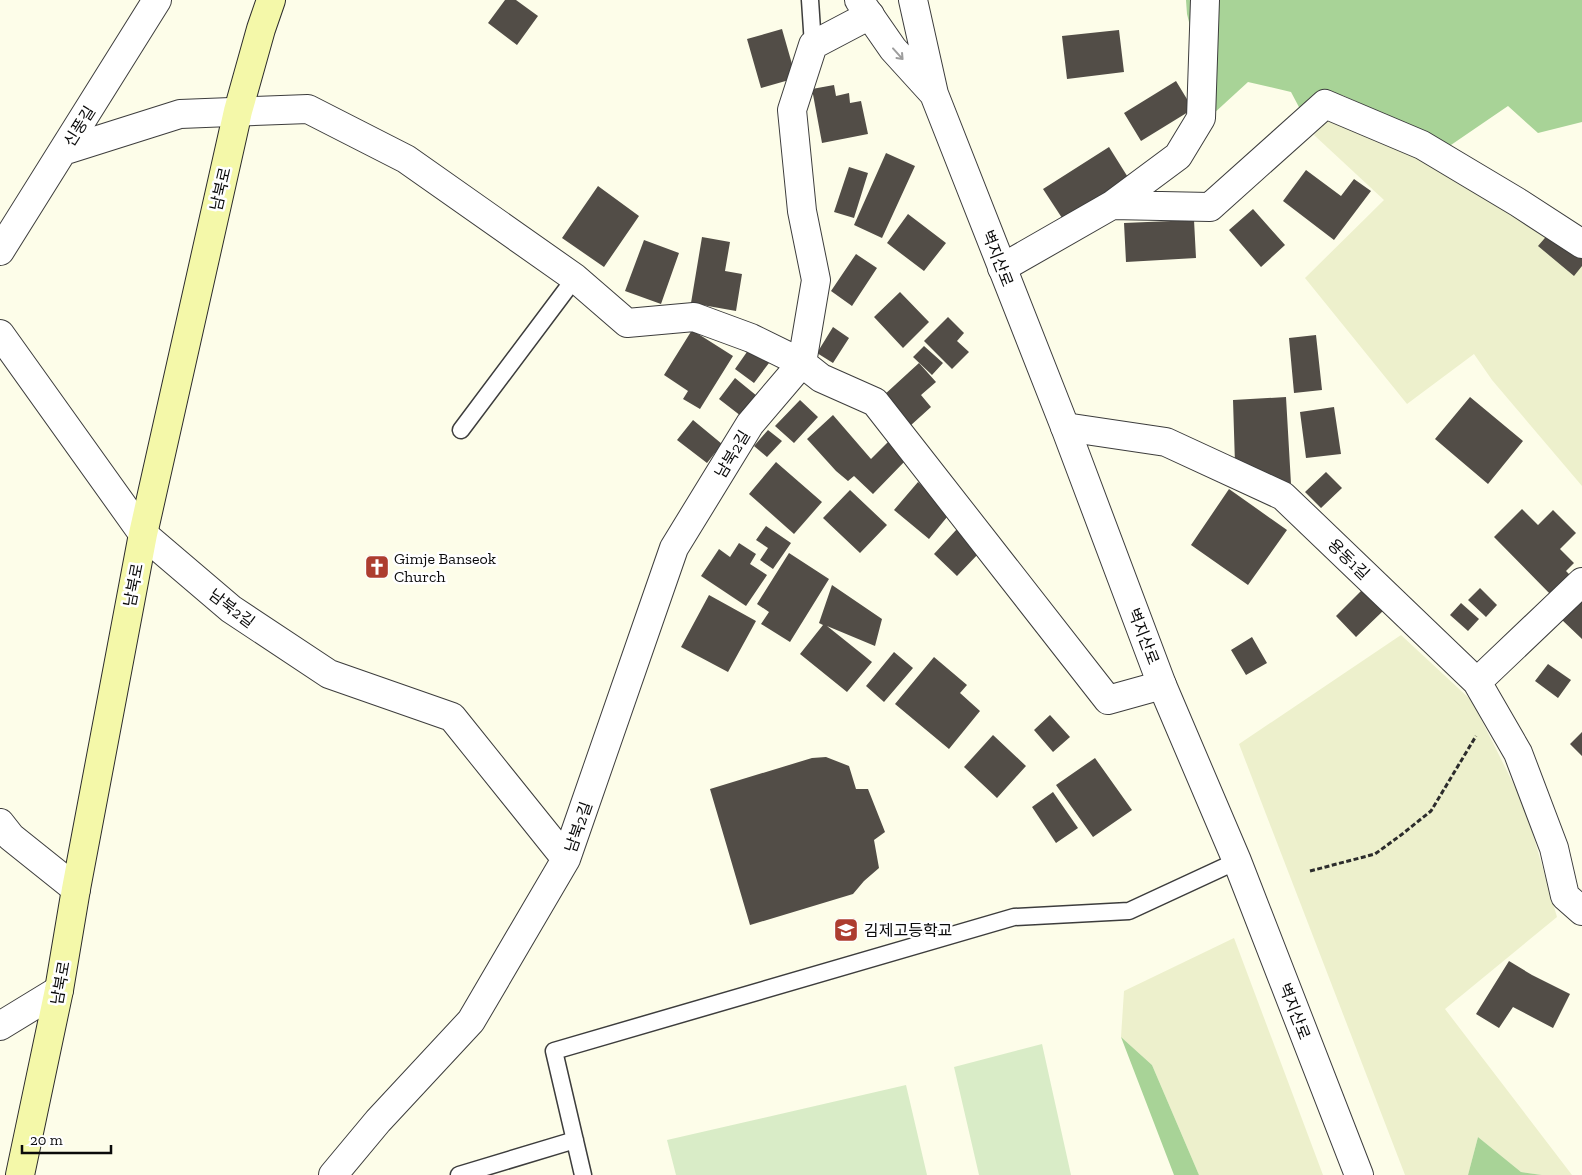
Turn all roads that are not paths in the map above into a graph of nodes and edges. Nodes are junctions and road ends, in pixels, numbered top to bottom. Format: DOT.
graph roads {
  1 [pos="157,0"];
  2 [pos="271,0"];
  3 [pos="810,0"];
  4 [pos="913,0"];
  5 [pos="1205,0"];
  6 [pos="864,7"];
  7 [pos="813,44"];
  8 [pos="934,94"];
  9 [pos="238,111"];
  10 [pos="63,151"];
  11 [pos="1112,205"];
  12 [pos="1582,244"];
  13 [pos="0,251"];
  14 [pos="1002,268"];
  15 [pos="575,278"];
  16 [pos="0,334"];
  17 [pos="802,363"];
  18 [pos="1065,427"];
  19 [pos="461,430"];
  20 [pos="142,534"];
  21 [pos="1582,582"];
  22 [pos="1477,682"];
  23 [pos="1162,686"];
  24 [pos="0,823"];
  25 [pos="566,859"];
  26 [pos="1237,861"];
  27 [pos="76,889"];
  28 [pos="1582,911"];
  29 [pos="59,990"];
  30 [pos="0,1026"];
  31 [pos="575,1140"];
  32 [pos="20,1175"];
  33 [pos="333,1175"];
  34 [pos="460,1175"];
  35 [pos="583,1175"];
  36 [pos="1359,1175"];
  1 -- 10 [label="street, 신풍길"];
  2 -- 9 [label="main road, 남북로"];
  3 -- 7 [label="lane"];
  4 -- 8 [label="street, 벽지산로"];
  5 -- 11 [label="street"];
  6 -- 7 [label="street"];
  6 -- 8 [label="street, 벽지산로, one-way"];
  7 -- 17 [label="street"];
  8 -- 14 [label="street, 벽지산로"];
  9 -- 10 [label="street"];
  9 -- 15 [label="street"];
  9 -- 20 [label="main road, 남북로"];
  10 -- 13 [label="street, 신풍길"];
  11 -- 12 [label="street"];
  11 -- 14 [label="street"];
  14 -- 18 [label="street, 벽지산로"];
  15 -- 17 [label="street"];
  15 -- 19 [label="lane"];
  16 -- 20 [label="street, 남북2길"];
  17 -- 23 [label="street"];
  17 -- 25 [label="street, 남북2길"];
  18 -- 22 [label="street, 용동1길"];
  18 -- 23 [label="street, 벽지산로"];
  20 -- 25 [label="street, 남북2길"];
  20 -- 27 [label="main road, 남북로"];
  21 -- 22 [label="street"];
  22 -- 28 [label="street, 용동1길"];
  23 -- 26 [label="street, 벽지산로"];
  24 -- 27 [label="street"];
  25 -- 33 [label="street"];
  26 -- 31 [label="lane"];
  26 -- 36 [label="street, 벽지산로"];
  27 -- 29 [label="main road, 남북로"];
  29 -- 30 [label="street"];
  29 -- 32 [label="main road, 남북로"];
  31 -- 34 [label="lane"];
  31 -- 35 [label="lane"];
}
